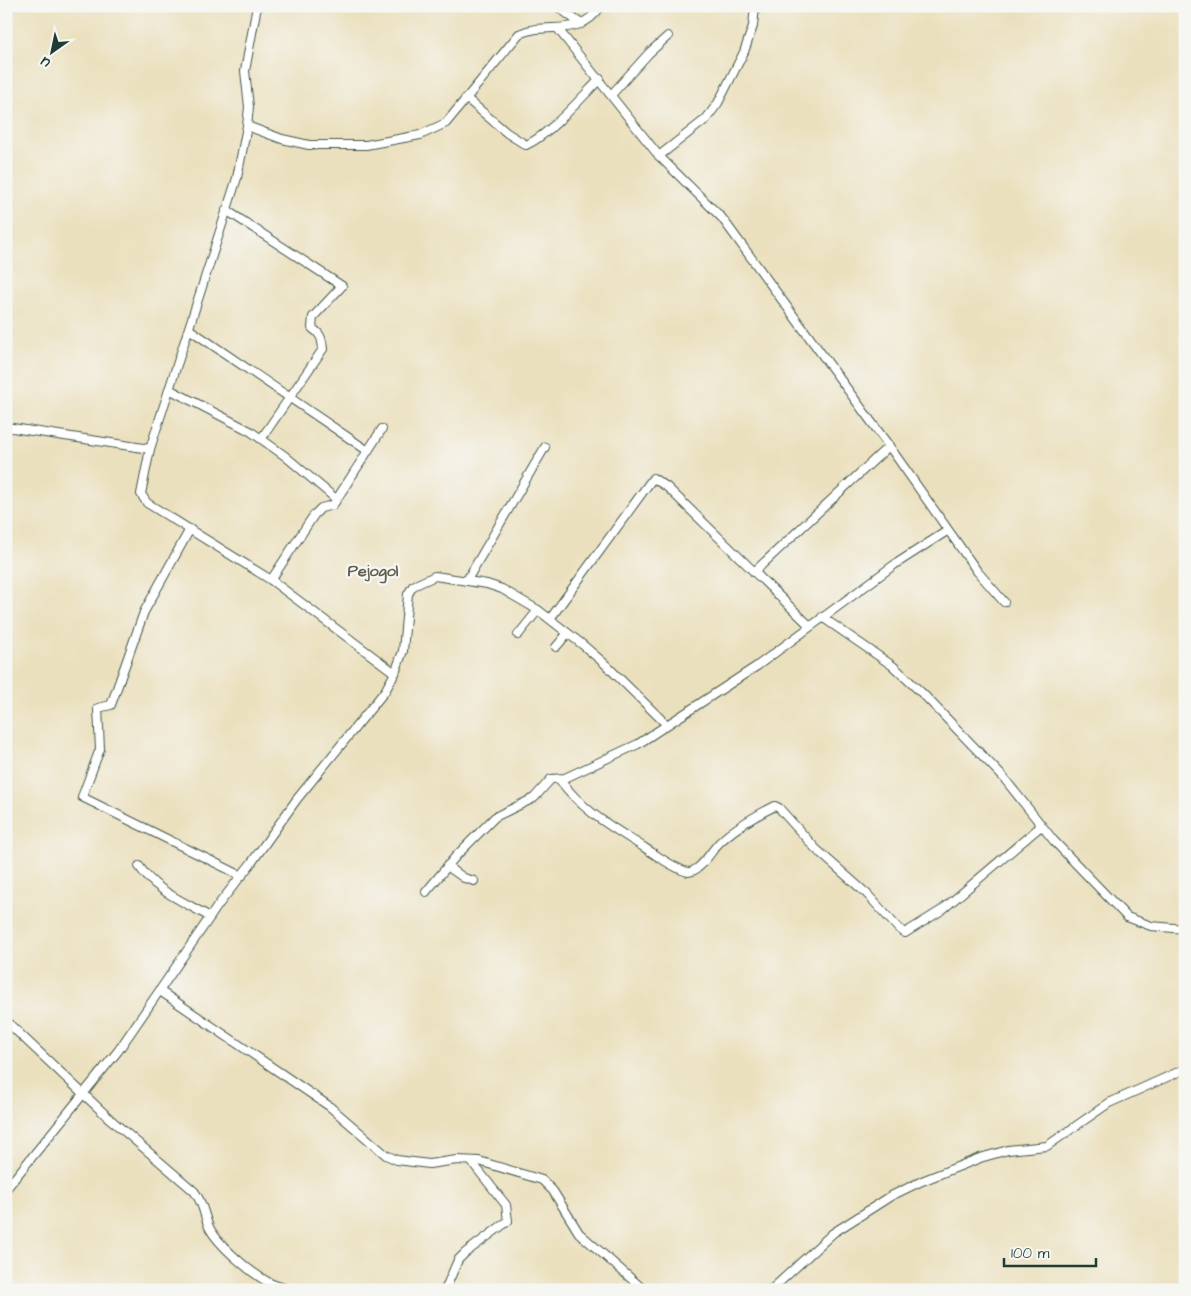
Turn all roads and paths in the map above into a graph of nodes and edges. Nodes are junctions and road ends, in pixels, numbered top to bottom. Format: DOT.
graph roads {
  1 [pos="257,6"];
  2 [pos="557,6"];
  3 [pos="601,6"];
  4 [pos="755,6"];
  5 [pos="581,24"];
  6 [pos="558,29"];
  7 [pos="668,36"];
  8 [pos="600,79"];
  9 [pos="612,94"];
  10 [pos="466,98"];
  11 [pos="247,126"];
  12 [pos="660,156"];
  13 [pos="226,210"];
  14 [pos="189,329"];
  15 [pos="169,389"];
  16 [pos="289,397"];
  17 [pos="6,427"];
  18 [pos="382,429"];
  19 [pos="261,439"];
  20 [pos="889,446"];
  21 [pos="545,447"];
  22 [pos="150,449"];
  23 [pos="368,451"];
  24 [pos="336,499"];
  25 [pos="190,528"];
  26 [pos="947,531"];
  27 [pos="754,572"];
  28 [pos="271,580"];
  29 [pos="467,580"];
  30 [pos="1004,602"];
  31 [pos="538,610"];
  32 [pos="822,617"];
  33 [pos="550,619"];
  34 [pos="810,626"];
  35 [pos="567,634"];
  36 [pos="518,635"];
  37 [pos="556,647"];
  38 [pos="395,673"];
  39 [pos="666,724"];
  40 [pos="559,779"];
  41 [pos="1041,826"];
  42 [pos="138,866"];
  43 [pos="447,866"];
  44 [pos="242,876"];
  45 [pos="474,882"];
  46 [pos="426,892"];
  47 [pos="210,917"];
  48 [pos="1185,929"];
  49 [pos="160,990"];
  50 [pos="6,1021"];
  51 [pos="1185,1070"];
  52 [pos="84,1095"];
  53 [pos="471,1161"];
  54 [pos="6,1189"];
  55 [pos="289,1290"];
  56 [pos="445,1290"];
  57 [pos="644,1290"];
  58 [pos="771,1290"];
  1 -- 11 [label="street"];
  2 -- 5 [label="street"];
  3 -- 5 [label="street"];
  4 -- 12 [label="street"];
  5 -- 6 [label="street"];
  6 -- 8 [label="street"];
  6 -- 10 [label="street"];
  7 -- 9 [label="street"];
  8 -- 9 [label="street"];
  8 -- 10 [label="street"];
  9 -- 12 [label="street"];
  10 -- 11 [label="street"];
  11 -- 13 [label="street"];
  12 -- 20 [label="street"];
  13 -- 14 [label="street"];
  13 -- 16 [label="street"];
  14 -- 15 [label="street"];
  14 -- 16 [label="street"];
  15 -- 19 [label="street"];
  15 -- 22 [label="street"];
  16 -- 19 [label="street"];
  16 -- 23 [label="street"];
  17 -- 22 [label="street"];
  18 -- 23 [label="street"];
  19 -- 24 [label="street"];
  20 -- 26 [label="street"];
  20 -- 27 [label="street"];
  21 -- 29 [label="street"];
  22 -- 25 [label="street"];
  23 -- 24 [label="street"];
  24 -- 28 [label="street"];
  25 -- 28 [label="street"];
  25 -- 44 [label="street"];
  26 -- 30 [label="street"];
  26 -- 32 [label="street"];
  27 -- 33 [label="street"];
  27 -- 34 [label="street"];
  28 -- 38 [label="street"];
  29 -- 31 [label="street"];
  29 -- 38 [label="street"];
  31 -- 33 [label="street"];
  31 -- 36 [label="street"];
  32 -- 34 [label="street"];
  32 -- 41 [label="street"];
  33 -- 35 [label="street"];
  34 -- 39 [label="street"];
  35 -- 37 [label="street"];
  35 -- 39 [label="street"];
  38 -- 44 [label="street"];
  39 -- 40 [label="street"];
  40 -- 41 [label="street"];
  40 -- 43 [label="street"];
  41 -- 48 [label="street"];
  42 -- 47 [label="street"];
  43 -- 45 [label="street"];
  43 -- 46 [label="street"];
  44 -- 47 [label="street"];
  47 -- 49 [label="street"];
  49 -- 52 [label="street"];
  49 -- 53 [label="street"];
  50 -- 52 [label="street"];
  51 -- 58 [label="street"];
  52 -- 54 [label="street"];
  52 -- 55 [label="street"];
  53 -- 56 [label="street"];
  53 -- 57 [label="street"];
}
